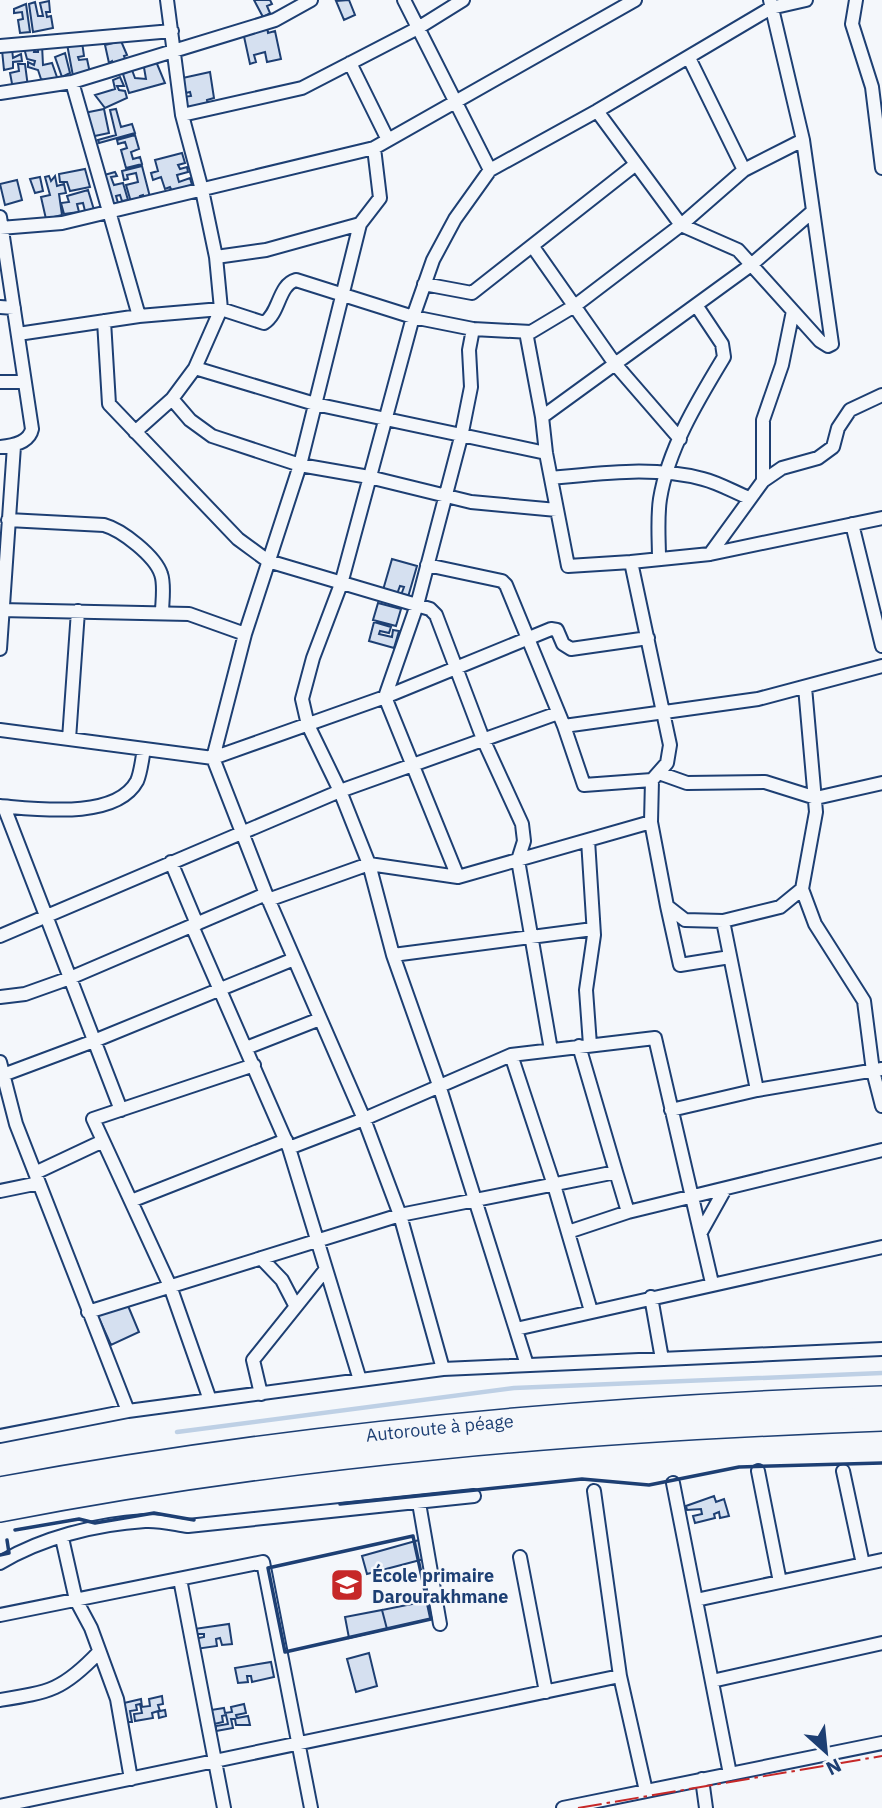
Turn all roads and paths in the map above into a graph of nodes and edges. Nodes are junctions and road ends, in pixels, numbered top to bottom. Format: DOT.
graph roads {
  1 [pos="167,0"];
  2 [pos="311,0"];
  3 [pos="404,0"];
  4 [pos="463,0"];
  5 [pos="635,0"];
  6 [pos="807,0"];
  7 [pos="856,0"];
  8 [pos="770,4"];
  9 [pos="418,28"];
  10 [pos="172,31"];
  11 [pos="0,46"];
  12 [pos="171,50"];
  13 [pos="689,58"];
  14 [pos="350,63"];
  15 [pos="72,82"];
  16 [pos="0,93"];
  17 [pos="457,101"];
  18 [pos="597,111"];
  19 [pos="181,115"];
  20 [pos="388,140"];
  21 [pos="803,140"];
  22 [pos="374,148"];
  23 [pos="636,164"];
  24 [pos="882,168"];
  25 [pos="490,170"];
  26 [pos="744,170"];
  27 [pos="202,190"];
  28 [pos="813,211"];
  29 [pos="108,212"];
  30 [pos="1,224"];
  31 [pos="360,224"];
  32 [pos="681,225"];
  33 [pos="533,247"];
  34 [pos="216,257"];
  35 [pos="751,265"];
  36 [pos="424,284"];
  37 [pos="340,296"];
  38 [pos="576,305"];
  39 [pos="696,305"];
  40 [pos="0,307"];
  41 [pos="15,308"];
  42 [pos="221,309"];
  43 [pos="793,311"];
  44 [pos="139,316"];
  45 [pos="413,317"];
  46 [pos="104,321"];
  47 [pos="472,330"];
  48 [pos="526,332"];
  49 [pos="18,334"];
  50 [pos="615,364"];
  51 [pos="195,368"];
  52 [pos="0,382"];
  53 [pos="25,382"];
  54 [pos="882,395"];
  55 [pos="172,399"];
  56 [pos="315,404"];
  57 [pos="542,417"];
  58 [pos="386,421"];
  59 [pos="135,432"];
  60 [pos="461,437"];
  61 [pos="680,439"];
  62 [pos="14,446"];
  63 [pos="0,447"];
  64 [pos="546,453"];
  65 [pos="300,465"];
  66 [pos="665,474"];
  67 [pos="369,477"];
  68 [pos="551,478"];
  69 [pos="763,481"];
  70 [pos="444,496"];
  71 [pos="749,498"];
  72 [pos="557,510"];
  73 [pos="882,517"];
  74 [pos="8,520"];
  75 [pos="852,524"];
  76 [pos="710,554"];
  77 [pos="659,559"];
  78 [pos="268,561"];
  79 [pos="631,562"];
  80 [pos="427,565"];
  81 [pos="341,584"];
  82 [pos="417,605"];
  83 [pos="2,610"];
  84 [pos="78,611"];
  85 [pos="162,613"];
  86 [pos="245,634"];
  87 [pos="648,638"];
  88 [pos="527,640"];
  89 [pos="882,646"];
  90 [pos="0,649"];
  91 [pos="882,666"];
  92 [pos="456,670"];
  93 [pos="805,687"];
  94 [pos="385,697"];
  95 [pos="558,713"];
  96 [pos="663,713"];
  97 [pos="308,725"];
  98 [pos="564,726"];
  99 [pos="0,730"];
  100 [pos="69,739"];
  101 [pos="483,739"];
  102 [pos="144,749"];
  103 [pos="213,758"];
  104 [pos="414,764"];
  105 [pos="655,776"];
  106 [pos="882,783"];
  107 [pos="340,791"];
  108 [pos="816,798"];
  109 [pos="2,807"];
  110 [pos="651,822"];
  111 [pos="242,832"];
  112 [pos="588,840"];
  113 [pos="518,860"];
  114 [pos="171,862"];
  115 [pos="369,864"];
  116 [pos="458,877"];
  117 [pos="802,889"];
  118 [pos="267,897"];
  119 [pos="667,906"];
  120 [pos="46,917"];
  121 [pos="723,921"];
  122 [pos="194,925"];
  123 [pos="593,929"];
  124 [pos="0,936"];
  125 [pos="531,939"];
  126 [pos="393,955"];
  127 [pos="730,957"];
  128 [pos="294,959"];
  129 [pos="70,978"];
  130 [pos="220,990"];
  131 [pos="0,997"];
  132 [pos="320,1018"];
  133 [pos="94,1041"];
  134 [pos="585,1045"];
  135 [pos="246,1048"];
  136 [pos="551,1050"];
  137 [pos="511,1055"];
  138 [pos="254,1065"];
  139 [pos="1,1068"];
  140 [pos="877,1070"];
  141 [pos="439,1085"];
  142 [pos="757,1090"];
  143 [pos="882,1106"];
  144 [pos="121,1110"];
  145 [pos="671,1110"];
  146 [pos="364,1119"];
  147 [pos="103,1142"];
  148 [pos="288,1144"];
  149 [pos="882,1150"];
  150 [pos="616,1172"];
  151 [pos="37,1178"];
  152 [pos="554,1185"];
  153 [pos="725,1189"];
  154 [pos="0,1191"];
  155 [pos="694,1196"];
  156 [pos="475,1199"];
  157 [pos="131,1201"];
  158 [pos="628,1212"];
  159 [pos="400,1215"];
  160 [pos="568,1232"];
  161 [pos="701,1232"];
  162 [pos="318,1241"];
  163 [pos="882,1247"];
  164 [pos="261,1258"];
  165 [pos="326,1269"];
  166 [pos="712,1283"];
  167 [pos="170,1286"];
  168 [pos="652,1297"];
  169 [pos="295,1305"];
  170 [pos="591,1311"];
  171 [pos="88,1312"];
  172 [pos="516,1329"];
  173 [pos="882,1349"];
  174 [pos="662,1359"];
  175 [pos="527,1365"];
  176 [pos="443,1369"];
  177 [pos="360,1380"];
  178 [pos="261,1394"];
  179 [pos="882,1398"];
  180 [pos="210,1400"];
  181 [pos="128,1411"];
  182 [pos="882,1419"];
  183 [pos="0,1436"];
  184 [pos="758,1471"];
  185 [pos="843,1471"];
  186 [pos="673,1483"];
  187 [pos="0,1489"];
  188 [pos="594,1491"];
  189 [pos="474,1496"];
  190 [pos="419,1503"];
  191 [pos="0,1510"];
  192 [pos="62,1538"];
  193 [pos="520,1557"];
  194 [pos="882,1560"];
  195 [pos="0,1563"];
  196 [pos="863,1564"];
  197 [pos="180,1579"];
  198 [pos="780,1582"];
  199 [pos="76,1600"];
  200 [pos="696,1600"];
  201 [pos="0,1615"];
  202 [pos="440,1624"];
  203 [pos="882,1643"];
  204 [pos="99,1652"];
  205 [pos="620,1676"];
  206 [pos="712,1681"];
  207 [pos="546,1692"];
  208 [pos="0,1700"];
  209 [pos="882,1742"];
  210 [pos="298,1744"];
  211 [pos="215,1761"];
  212 [pos="730,1773"];
  213 [pos="131,1779"];
  214 [pos="702,1779"];
  215 [pos="646,1791"];
  216 [pos="627,1801"];
  217 [pos="24,1805"];
  218 [pos="0,1806"];
  219 [pos="224,1808"];
  220 [pos="311,1808"];
  221 [pos="563,1808"];
  222 [pos="706,1808"];
  1 -- 10 [label="street"];
  2 -- 12 [label="street"];
  3 -- 9 [label="street"];
  4 -- 9 [label="street"];
  5 -- 17 [label="street"];
  6 -- 8 [label="street"];
  7 -- 24 [label="street"];
  8 -- 13 [label="street"];
  8 -- 21 [label="street"];
  9 -- 14 [label="street"];
  9 -- 17 [label="street"];
  10 -- 11 [label="street"];
  10 -- 12 [label="street"];
  12 -- 15 [label="street"];
  12 -- 19 [label="street"];
  13 -- 18 [label="street"];
  13 -- 26 [label="street"];
  14 -- 19 [label="street"];
  14 -- 20 [label="street"];
  15 -- 16 [label="street"];
  15 -- 29 [label="street"];
  17 -- 20 [label="street"];
  17 -- 25 [label="street"];
  18 -- 23 [label="street"];
  18 -- 25 [label="street"];
  19 -- 27 [label="street"];
  20 -- 22 [label="street"];
  21 -- 26 [label="street"];
  21 -- 28 [label="street"];
  22 -- 27 [label="street"];
  22 -- 31 [label="street"];
  23 -- 32 [label="street"];
  23 -- 33 [label="street"];
  25 -- 36 [label="street"];
  26 -- 32 [label="street"];
  27 -- 29 [label="street"];
  27 -- 34 [label="street"];
  28 -- 35 [label="street"];
  28 -- 43 [label="street"];
  29 -- 30 [label="street"];
  29 -- 44 [label="street"];
  30 -- 41 [label="street"];
  31 -- 34 [label="street"];
  31 -- 37 [label="street"];
  32 -- 35 [label="street"];
  32 -- 38 [label="street"];
  33 -- 36 [label="street"];
  33 -- 38 [label="street"];
  34 -- 42 [label="street"];
  35 -- 39 [label="street"];
  35 -- 43 [label="street"];
  36 -- 45 [label="street"];
  37 -- 42 [label="street"];
  37 -- 45 [label="street"];
  37 -- 56 [label="street"];
  38 -- 48 [label="street"];
  38 -- 50 [label="street"];
  39 -- 50 [label="street"];
  39 -- 61 [label="street"];
  40 -- 41 [label="street"];
  41 -- 49 [label="street"];
  42 -- 44 [label="street"];
  42 -- 51 [label="street"];
  43 -- 69 [label="street"];
  44 -- 46 [label="street"];
  45 -- 47 [label="street"];
  45 -- 58 [label="street"];
  46 -- 49 [label="street"];
  46 -- 59 [label="street"];
  47 -- 48 [label="street"];
  47 -- 60 [label="street"];
  48 -- 57 [label="street"];
  49 -- 53 [label="street"];
  50 -- 57 [label="street"];
  50 -- 61 [label="street"];
  51 -- 55 [label="street"];
  51 -- 56 [label="street"];
  52 -- 53 [label="street"];
  53 -- 62 [label="street"];
  54 -- 69 [label="street"];
  55 -- 59 [label="street"];
  55 -- 65 [label="street"];
  56 -- 58 [label="street"];
  56 -- 65 [label="street"];
  57 -- 64 [label="street"];
  58 -- 60 [label="street"];
  58 -- 67 [label="street"];
  59 -- 78 [label="street"];
  60 -- 64 [label="street"];
  60 -- 70 [label="street"];
  61 -- 66 [label="street"];
  62 -- 63 [label="street"];
  62 -- 74 [label="street"];
  64 -- 68 [label="street"];
  65 -- 67 [label="street"];
  65 -- 78 [label="street"];
  66 -- 68 [label="street"];
  66 -- 71 [label="street"];
  66 -- 77 [label="street"];
  67 -- 70 [label="street"];
  67 -- 81 [label="street"];
  68 -- 72 [label="street"];
  69 -- 71 [label="street"];
  70 -- 72 [label="street"];
  70 -- 80 [label="street"];
  71 -- 76 [label="street"];
  72 -- 79 [label="street"];
  73 -- 75 [label="street"];
  74 -- 83 [label="street"];
  74 -- 85 [label="street"];
  75 -- 76 [label="street"];
  75 -- 89 [label="street"];
  76 -- 77 [label="street"];
  77 -- 79 [label="street"];
  78 -- 81 [label="street"];
  78 -- 86 [label="street"];
  79 -- 87 [label="street"];
  80 -- 82 [label="street"];
  80 -- 88 [label="street"];
  81 -- 82 [label="street"];
  81 -- 97 [label="street"];
  82 -- 92 [label="street"];
  82 -- 94 [label="street"];
  83 -- 84 [label="street"];
  83 -- 90 [label="street"];
  84 -- 85 [label="street"];
  84 -- 100 [label="street"];
  85 -- 86 [label="street"];
  86 -- 103 [label="street"];
  87 -- 88 [label="street"];
  87 -- 96 [label="street"];
  88 -- 92 [label="street"];
  88 -- 95 [label="street"];
  91 -- 93 [label="street"];
  92 -- 94 [label="street"];
  92 -- 101 [label="street"];
  93 -- 96 [label="street"];
  93 -- 108 [label="street"];
  94 -- 97 [label="street"];
  94 -- 104 [label="street"];
  95 -- 98 [label="street"];
  95 -- 101 [label="street"];
  96 -- 98 [label="street"];
  96 -- 105 [label="street"];
  97 -- 103 [label="street"];
  97 -- 107 [label="street"];
  98 -- 105 [label="street"];
  99 -- 100 [label="street"];
  100 -- 102 [label="street"];
  101 -- 104 [label="street"];
  101 -- 113 [label="street"];
  102 -- 103 [label="street"];
  102 -- 109 [label="street"];
  103 -- 111 [label="street"];
  104 -- 107 [label="street"];
  104 -- 116 [label="street"];
  105 -- 108 [label="street"];
  105 -- 110 [label="street"];
  106 -- 108 [label="street"];
  107 -- 111 [label="street"];
  107 -- 115 [label="street"];
  108 -- 117 [label="street"];
  109 -- 120 [label="street"];
  110 -- 112 [label="street"];
  110 -- 119 [label="street"];
  111 -- 114 [label="street"];
  111 -- 118 [label="street"];
  112 -- 113 [label="street"];
  112 -- 123 [label="street"];
  113 -- 116 [label="street"];
  113 -- 125 [label="street"];
  114 -- 120 [label="street"];
  114 -- 122 [label="street"];
  115 -- 116 [label="street"];
  115 -- 118 [label="street"];
  115 -- 126 [label="street"];
  117 -- 121 [label="street"];
  117 -- 140 [label="street"];
  118 -- 122 [label="street"];
  118 -- 128 [label="street"];
  119 -- 121 [label="street"];
  119 -- 127 [label="street"];
  120 -- 124 [label="street"];
  120 -- 129 [label="street"];
  121 -- 127 [label="street"];
  122 -- 129 [label="street"];
  122 -- 130 [label="street"];
  123 -- 125 [label="street"];
  123 -- 134 [label="street"];
  125 -- 126 [label="street"];
  125 -- 136 [label="street"];
  126 -- 141 [label="street"];
  127 -- 142 [label="street"];
  128 -- 130 [label="street"];
  128 -- 132 [label="street"];
  129 -- 131 [label="street"];
  129 -- 133 [label="street"];
  130 -- 133 [label="street"];
  130 -- 135 [label="street"];
  132 -- 135 [label="street"];
  132 -- 146 [label="street"];
  133 -- 139 [label="street"];
  133 -- 144 [label="street"];
  134 -- 136 [label="street"];
  134 -- 145 [label="street"];
  134 -- 150 [label="street"];
  135 -- 138 [label="street"];
  136 -- 137 [label="street"];
  137 -- 141 [label="street"];
  137 -- 152 [label="street"];
  138 -- 144 [label="street"];
  138 -- 148 [label="street"];
  139 -- 151 [label="street"];
  140 -- 142 [label="street"];
  140 -- 143 [label="street"];
  141 -- 146 [label="street"];
  141 -- 156 [label="street"];
  142 -- 145 [label="street"];
  144 -- 147 [label="street"];
  145 -- 155 [label="street"];
  146 -- 148 [label="street"];
  146 -- 159 [label="street"];
  147 -- 151 [label="street"];
  147 -- 157 [label="street"];
  148 -- 157 [label="street"];
  148 -- 162 [label="street"];
  149 -- 153 [label="street"];
  150 -- 152 [label="street"];
  150 -- 158 [label="street"];
  151 -- 154 [label="street"];
  151 -- 171 [label="street"];
  152 -- 156 [label="street"];
  152 -- 160 [label="street"];
  153 -- 155 [label="street"];
  153 -- 161 [label="street"];
  155 -- 158 [label="street"];
  155 -- 161 [label="street"];
  156 -- 159 [label="street"];
  156 -- 172 [label="street"];
  157 -- 167 [label="street"];
  158 -- 160 [label="street"];
  159 -- 162 [label="street"];
  159 -- 176 [label="street"];
  160 -- 170 [label="street"];
  161 -- 166 [label="street"];
  162 -- 164 [label="street"];
  162 -- 165 [label="street"];
  163 -- 166 [label="street"];
  164 -- 167 [label="street"];
  164 -- 169 [label="street"];
  165 -- 169 [label="street"];
  165 -- 177 [label="street"];
  166 -- 168 [label="street"];
  167 -- 171 [label="street"];
  167 -- 180 [label="street"];
  168 -- 170 [label="street"];
  168 -- 174 [label="street"];
  169 -- 178 [label="street"];
  170 -- 172 [label="street"];
  171 -- 181 [label="street"];
  172 -- 175 [label="street"];
  173 -- 174 [label="street"];
  174 -- 175 [label="street"];
  175 -- 176 [label="street"];
  176 -- 177 [label="street"];
  177 -- 178 [label="street"];
  178 -- 180 [label="street"];
  179 -- 187 [label="highway, Autoroute à péage"];
  180 -- 181 [label="street"];
  181 -- 183 [label="street"];
  182 -- 191 [label="highway"];
  184 -- 198 [label="street"];
  185 -- 196 [label="street"];
  186 -- 200 [label="street"];
  188 -- 205 [label="street"];
  189 -- 190 [label="street"];
  190 -- 192 [label="street"];
  190 -- 202 [label="street"];
  192 -- 195 [label="street"];
  192 -- 199 [label="street"];
  193 -- 207 [label="street"];
  194 -- 196 [label="street"];
  196 -- 198 [label="street"];
  197 -- 199 [label="street"];
  197 -- 210 [label="street"];
  197 -- 211 [label="street"];
  198 -- 200 [label="street"];
  199 -- 201 [label="street"];
  199 -- 204 [label="street"];
  200 -- 206 [label="street"];
  203 -- 206 [label="street"];
  204 -- 208 [label="street"];
  204 -- 213 [label="street"];
  205 -- 207 [label="street"];
  205 -- 215 [label="street"];
  206 -- 212 [label="street"];
  207 -- 210 [label="street"];
  209 -- 212 [label="street"];
  210 -- 211 [label="street"];
  210 -- 220 [label="street"];
  211 -- 213 [label="street"];
  211 -- 219 [label="street"];
  212 -- 214 [label="street"];
  213 -- 217 [label="street"];
  214 -- 215 [label="street"];
  214 -- 222 [label="street"];
  215 -- 216 [label="street"];
  216 -- 221 [label="street"];
  217 -- 218 [label="street"];
}
